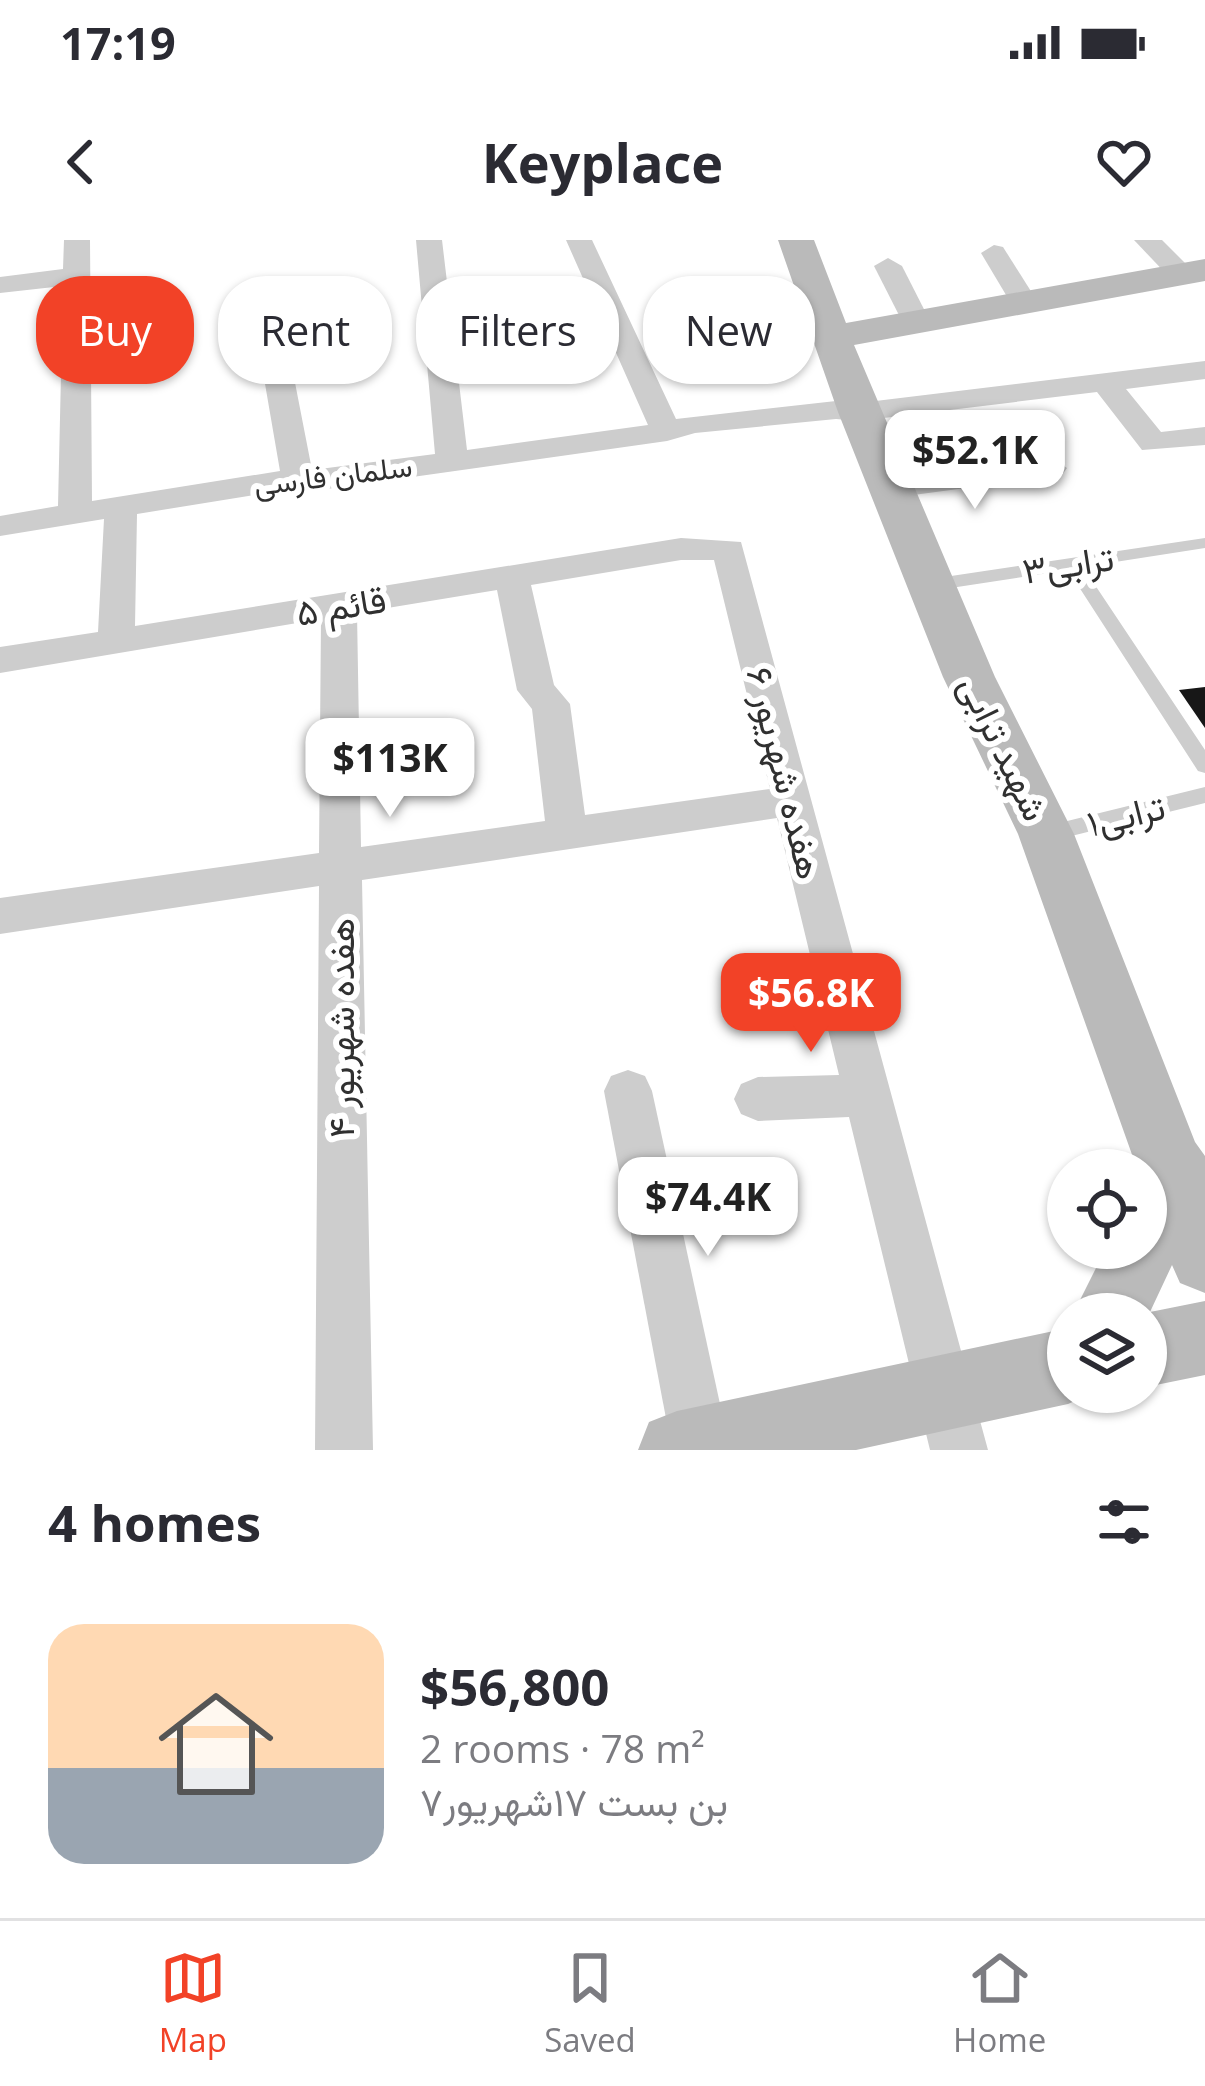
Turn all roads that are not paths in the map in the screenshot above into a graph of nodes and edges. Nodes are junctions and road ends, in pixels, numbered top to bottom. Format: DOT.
graph roads {
  1 [pos="77,240"];
  2 [pos="429,240"];
  3 [pos="579,240"];
  4 [pos="796,240"];
  5 [pos="1147,240"];
  6 [pos="994,254"];
  7 [pos="888,266"];
  8 [pos="1194,272"];
  9 [pos="77,276"];
  10 [pos="36,281"];
  11 [pos="0,285"];
  12 [pos="1024,304"];
  13 [pos="916,323"];
  14 [pos="835,346"];
  15 [pos="1205,370"];
  16 [pos="1106,382"];
  17 [pos="76,384"];
  18 [pos="280,384"];
  19 [pos="860,412"];
  20 [pos="783,414"];
  21 [pos="667,432"];
  22 [pos="1205,436"];
  23 [pos="452,462"];
  24 [pos="1051,468"];
  25 [pos="297,478"];
  26 [pos="891,488"];
  27 [pos="121,507"];
  28 [pos="75,514"];
  29 [pos="0,526"];
  30 [pos="1205,543"];
  31 [pos="681,549"];
  32 [pos="1072,563"];
  33 [pos="512,577"];
  34 [pos="931,585"];
  35 [pos="339,606"];
  36 [pos="116,642"];
  37 [pos="0,660"];
  38 [pos="1205,766"];
  39 [pos="1205,795"];
  40 [pos="791,801"];
  41 [pos="567,834"];
  42 [pos="1046,834"];
  43 [pos="340,867"];
  44 [pos="0,916"];
  45 [pos="628,1091"];
  46 [pos="867,1095"];
  47 [pos="758,1099"];
  48 [pos="1187,1176"];
  49 [pos="1167,1209"];
  50 [pos="1205,1259"];
  51 [pos="1205,1338"];
  52 [pos="1167,1346"];
  53 [pos="1047,1376"];
  54 [pos="951,1421"];
  55 [pos="693,1448"];
  56 [pos="344,1450"];
  1 -- 9 [label="street"];
  2 -- 23 [label="street"];
  3 -- 21 [label="street"];
  4 -- 14 [label="street, شهید ترابی"];
  5 -- 8 [label="street"];
  6 -- 12 [label="street"];
  7 -- 13 [label="street"];
  8 -- 12 [label="street"];
  10 -- 11 [label="street"];
  12 -- 13 [label="street"];
  13 -- 14 [label="street"];
  14 -- 19 [label="street, شهید ترابی"];
  14 -- 20 [label="street"];
  15 -- 16 [label="street"];
  16 -- 19 [label="street"];
  16 -- 22 [label="street"];
  17 -- 28 [label="street"];
  18 -- 25 [label="street"];
  19 -- 20 [label="street, سلمان فارسی"];
  19 -- 21 [label="street, سلمان فارسی"];
  19 -- 26 [label="street, شهید ترابی"];
  20 -- 21 [label="street, سلمان فارسی"];
  21 -- 23 [label="street, سلمان فارسی"];
  23 -- 25 [label="street, سلمان فارسی"];
  24 -- 26 [label="street"];
  25 -- 27 [label="street, سلمان فارسی"];
  26 -- 34 [label="street, شهید ترابی"];
  27 -- 28 [label="street, سلمان فارسی"];
  27 -- 36 [label="street"];
  28 -- 29 [label="street, سلمان فارسی"];
  30 -- 32 [label="lane, ترابی۳"];
  31 -- 33 [label="street, قائم ۵"];
  31 -- 40 [label="street, هفده شهریور ۶"];
  32 -- 34 [label="lane, ترابی۳"];
  32 -- 38 [label="lane"];
  33 -- 35 [label="street, قائم ۵"];
  33 -- 41 [label="street"];
  34 -- 42 [label="street, شهید ترابی"];
  35 -- 36 [label="street, قائم ۵"];
  35 -- 43 [label="street, هفده شهریور ۴"];
  36 -- 37 [label="street, قائم ۵"];
  39 -- 42 [label="lane, ترابی۱"];
  40 -- 41 [label="street"];
  40 -- 46 [label="street, هفده شهریور ۶"];
  41 -- 43 [label="street"];
  42 -- 48 [label="street, شهید ترابی"];
  43 -- 44 [label="street"];
  43 -- 56 [label="street, هفده شهریور ۴"];
  45 -- 55 [label="street"];
  46 -- 47 [label="street"];
  46 -- 54 [label="street, هفده شهریور ۶"];
  48 -- 49 [label="street"];
  48 -- 50 [label="street, شهید ترابی"];
  51 -- 52 [label="street"];
  53 -- 54 [label="street"];
  54 -- 55 [label="street"];
}
